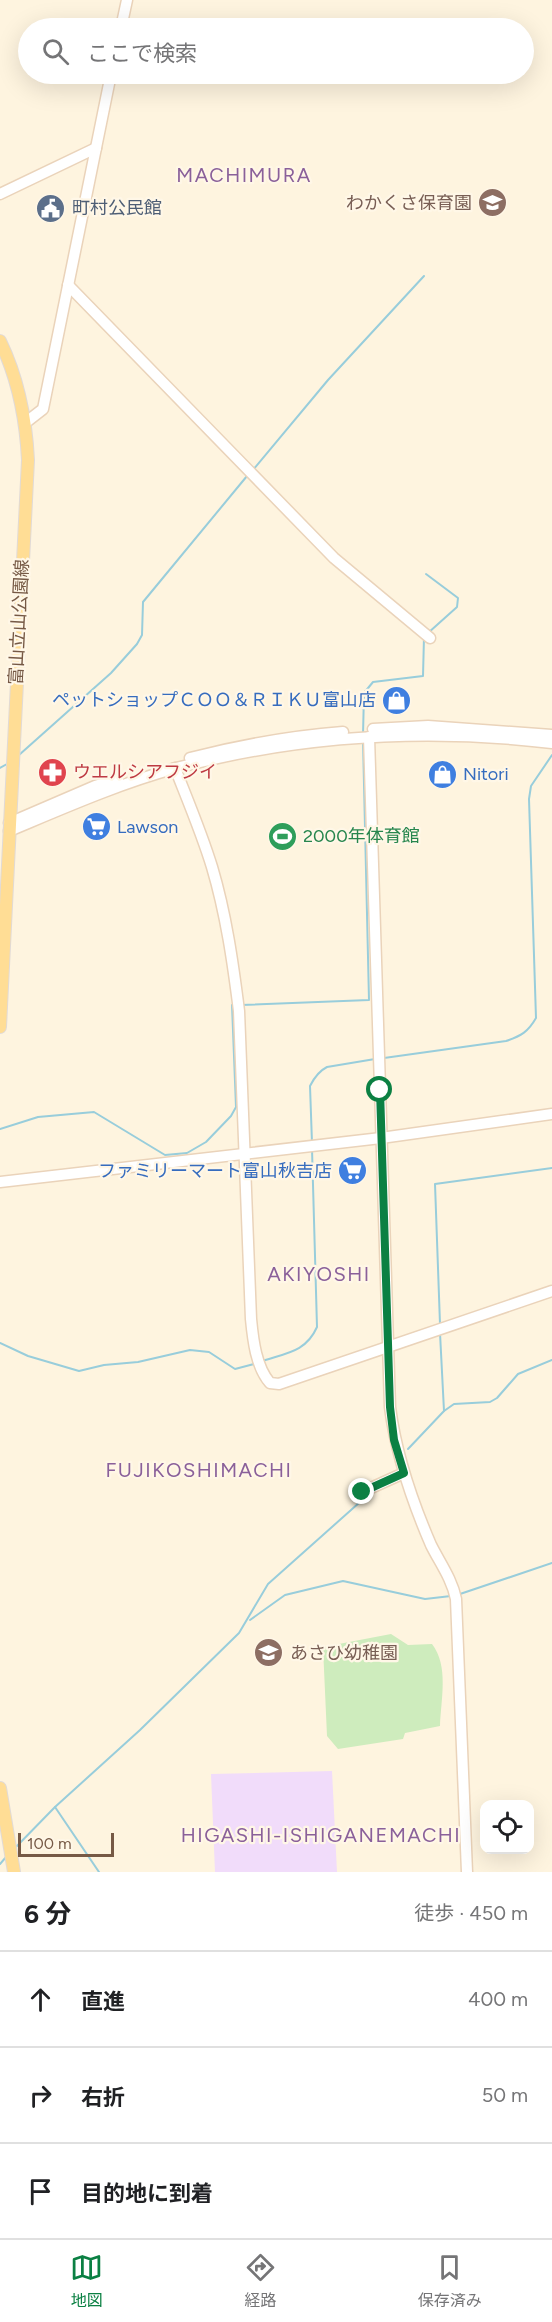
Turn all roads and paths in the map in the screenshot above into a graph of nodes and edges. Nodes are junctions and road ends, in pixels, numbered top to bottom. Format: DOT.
graph roads {
  1 [pos="127,0"];
  2 [pos="123,18"];
  3 [pos="109,84"];
  4 [pos="96,148"];
  5 [pos="0,194"];
  6 [pos="68,285"];
  7 [pos="0,341"];
  8 [pos="0,358"];
  9 [pos="19,397"];
  10 [pos="25,423"];
  11 [pos="430,638"];
  12 [pos="552,735"];
  13 [pos="369,737"];
  14 [pos="552,743"];
  15 [pos="175,768"];
  16 [pos="5,829"];
  17 [pos="0,1027"];
  18 [pos="552,1114"];
  19 [pos="381,1138"];
  20 [pos="243,1155"];
  21 [pos="0,1182"];
  22 [pos="552,1291"];
  23 [pos="388,1347"];
  24 [pos="404,1473"];
  25 [pos="362,1492"];
  26 [pos="0,1788"];
  27 [pos="14,1872"];
  28 [pos="467,1872"];
  1 -- 2 [label="street"];
  3 -- 4 [label="street"];
  4 -- 5 [label="street"];
  4 -- 6 [label="street"];
  6 -- 10 [label="street"];
  6 -- 11 [label="street"];
  7 -- 9 [label="main road, 富山立山公園線"];
  8 -- 9 [label="main road, 富山立山公園線"];
  9 -- 10 [label="main road, 富山立山公園線"];
  10 -- 16 [label="main road, 富山立山公園線"];
  12 -- 16 [label="street"];
  13 -- 14 [label="street"];
  13 -- 15 [label="street"];
  13 -- 19 [label="street"];
  15 -- 16 [label="street"];
  15 -- 20 [label="street"];
  16 -- 17 [label="main road, 富山立山公園線"];
  18 -- 19 [label="street"];
  19 -- 20 [label="street"];
  19 -- 23 [label="street"];
  20 -- 21 [label="street"];
  20 -- 23 [label="street"];
  22 -- 23 [label="street"];
  23 -- 24 [label="street"];
  24 -- 25 [label="street"];
  24 -- 28 [label="street"];
  26 -- 27 [label="main road"];
}
